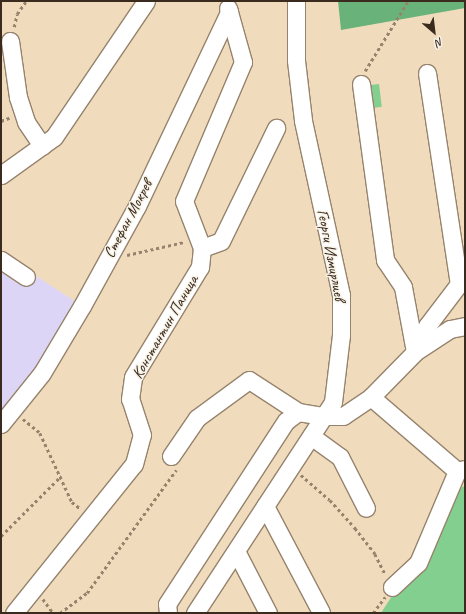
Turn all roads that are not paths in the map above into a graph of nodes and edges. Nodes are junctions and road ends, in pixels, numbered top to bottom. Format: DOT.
graph roads {
  1 [pos="146,1"];
  2 [pos="296,1"];
  3 [pos="227,7"];
  4 [pos="10,41"];
  5 [pos="427,73"];
  6 [pos="361,84"];
  7 [pos="276,128"];
  8 [pos="42,146"];
  9 [pos="1,175"];
  10 [pos="202,248"];
  11 [pos="1,260"];
  12 [pos="26,277"];
  13 [pos="462,280"];
  14 [pos="465,326"];
  15 [pos="415,352"];
  16 [pos="371,397"];
  17 [pos="298,412"];
  18 [pos="324,416"];
  19 [pos="1,424"];
  20 [pos="311,436"];
  21 [pos="171,456"];
  22 [pos="461,470"];
  23 [pos="265,506"];
  24 [pos="366,508"];
  25 [pos="236,551"];
  26 [pos="392,587"];
  27 [pos="321,612"];
  28 [pos="14,613"];
  29 [pos="168,613"];
  30 [pos="195,613"];
  31 [pos="268,613"];
  1 -- 8 [label="street"];
  2 -- 18 [label="street, Георги Измирлиев"];
  3 -- 10 [label="street, Константин Паница"];
  3 -- 19 [label="street, Стефан Мокрев"];
  4 -- 8 [label="street"];
  5 -- 13 [label="street"];
  6 -- 15 [label="street"];
  7 -- 10 [label="street"];
  8 -- 9 [label="street"];
  10 -- 28 [label="street, Константин Паница"];
  11 -- 12 [label="street"];
  13 -- 15 [label="street"];
  14 -- 15 [label="street"];
  15 -- 16 [label="street"];
  16 -- 18 [label="street"];
  16 -- 22 [label="street"];
  17 -- 18 [label="street"];
  17 -- 21 [label="street"];
  17 -- 29 [label="street"];
  18 -- 20 [label="street, Георги Измирлиев"];
  20 -- 23 [label="street, Георги Измирлиев"];
  20 -- 24 [label="street"];
  22 -- 26 [label="street"];
  23 -- 25 [label="street, Георги Измирлиев"];
  23 -- 27 [label="street"];
  25 -- 30 [label="street, Георги Измирлиев"];
  25 -- 31 [label="street"];
}
